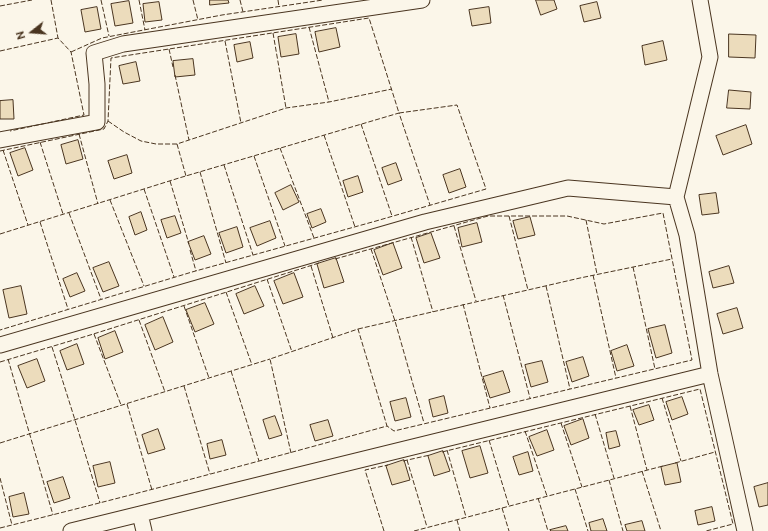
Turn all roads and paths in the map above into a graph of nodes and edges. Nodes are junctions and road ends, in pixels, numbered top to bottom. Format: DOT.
graph roads {
  1 [pos="422,0"];
  2 [pos="700,0"];
  3 [pos="0,140"];
  4 [pos="676,197"];
  5 [pos="0,345"];
  6 [pos="710,374"];
  7 [pos="140,514"];
  8 [pos="71,531"];
  9 [pos="144,531"];
  10 [pos="745,531"];
  1 -- 3 [label="street"];
  2 -- 4 [label="street"];
  4 -- 5 [label="street"];
  4 -- 6 [label="street"];
  6 -- 7 [label="street"];
  6 -- 10 [label="street"];
  7 -- 8 [label="street"];
  7 -- 9 [label="street"];
}
